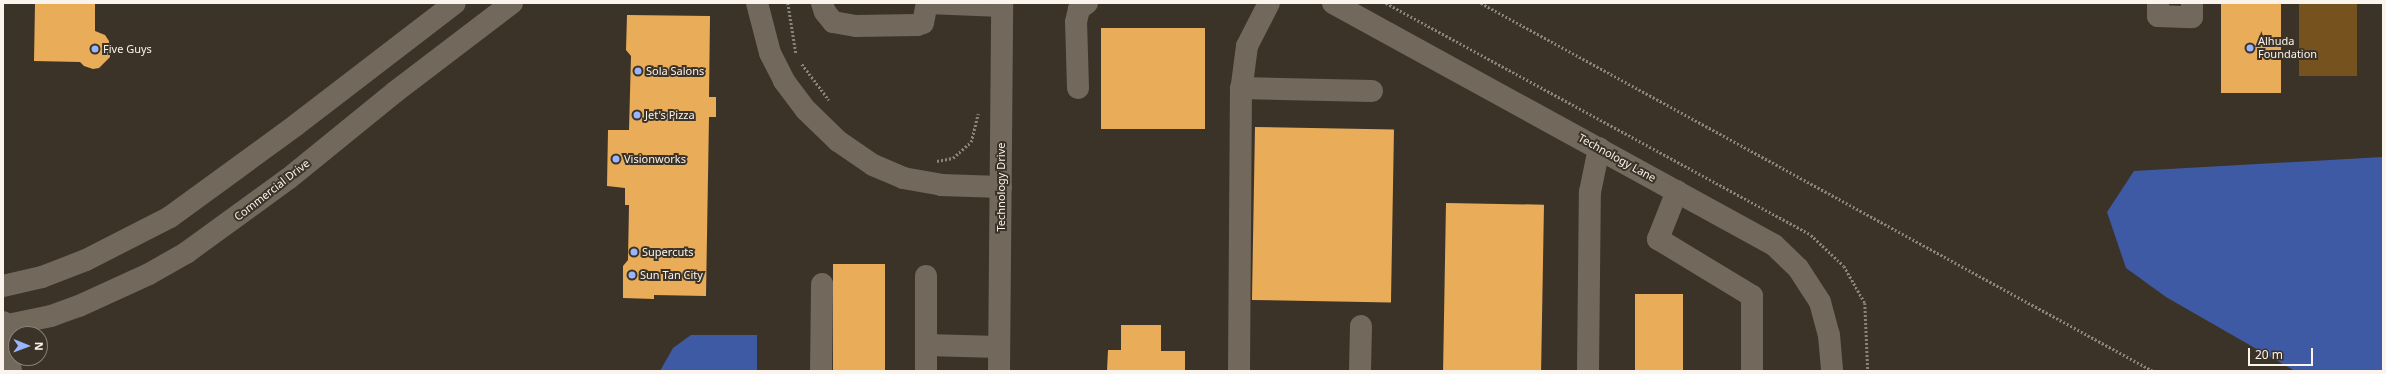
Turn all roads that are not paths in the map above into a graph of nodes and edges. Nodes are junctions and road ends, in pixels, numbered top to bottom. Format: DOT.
graph roads {
  1 [pos="455,3"];
  2 [pos="512,3"];
  3 [pos="757,3"];
  4 [pos="822,3"];
  5 [pos="927,3"];
  6 [pos="1087,3"];
  7 [pos="1269,3"];
  8 [pos="1333,3"];
  9 [pos="2158,3"];
  10 [pos="2192,3"];
  11 [pos="1002,5"];
  12 [pos="1078,88"];
  13 [pos="1241,88"];
  14 [pos="1372,91"];
  15 [pos="1599,148"];
  16 [pos="1001,187"];
  17 [pos="1677,191"];
  18 [pos="926,276"];
  19 [pos="822,284"];
  20 [pos="3,286"];
  21 [pos="3,325"];
  22 [pos="1361,326"];
  23 [pos="926,345"];
  24 [pos="999,347"];
  25 [pos="11,371"];
  26 [pos="821,371"];
  27 [pos="926,371"];
  28 [pos="999,371"];
  29 [pos="1239,371"];
  30 [pos="1360,371"];
  31 [pos="1588,371"];
  32 [pos="1752,371"];
  33 [pos="1832,371"];
  1 -- 20 [label="street"];
  2 -- 21 [label="street, Commercial Drive"];
  3 -- 16 [label="street"];
  4 -- 5 [label="street"];
  5 -- 11 [label="street"];
  6 -- 12 [label="street"];
  7 -- 13 [label="street"];
  8 -- 15 [label="street, Technology Lane"];
  9 -- 10 [label="street"];
  11 -- 16 [label="street, Technology Drive"];
  13 -- 14 [label="street"];
  13 -- 29 [label="street"];
  15 -- 17 [label="street, Technology Lane"];
  15 -- 31 [label="street"];
  16 -- 24 [label="street, Technology Drive"];
  17 -- 32 [label="street"];
  17 -- 33 [label="street, Technology Lane"];
  18 -- 23 [label="street"];
  19 -- 26 [label="street"];
  21 -- 25 [label="street"];
  22 -- 30 [label="street"];
  23 -- 24 [label="street"];
  23 -- 27 [label="street"];
  24 -- 28 [label="street, Technology Drive"];
}
